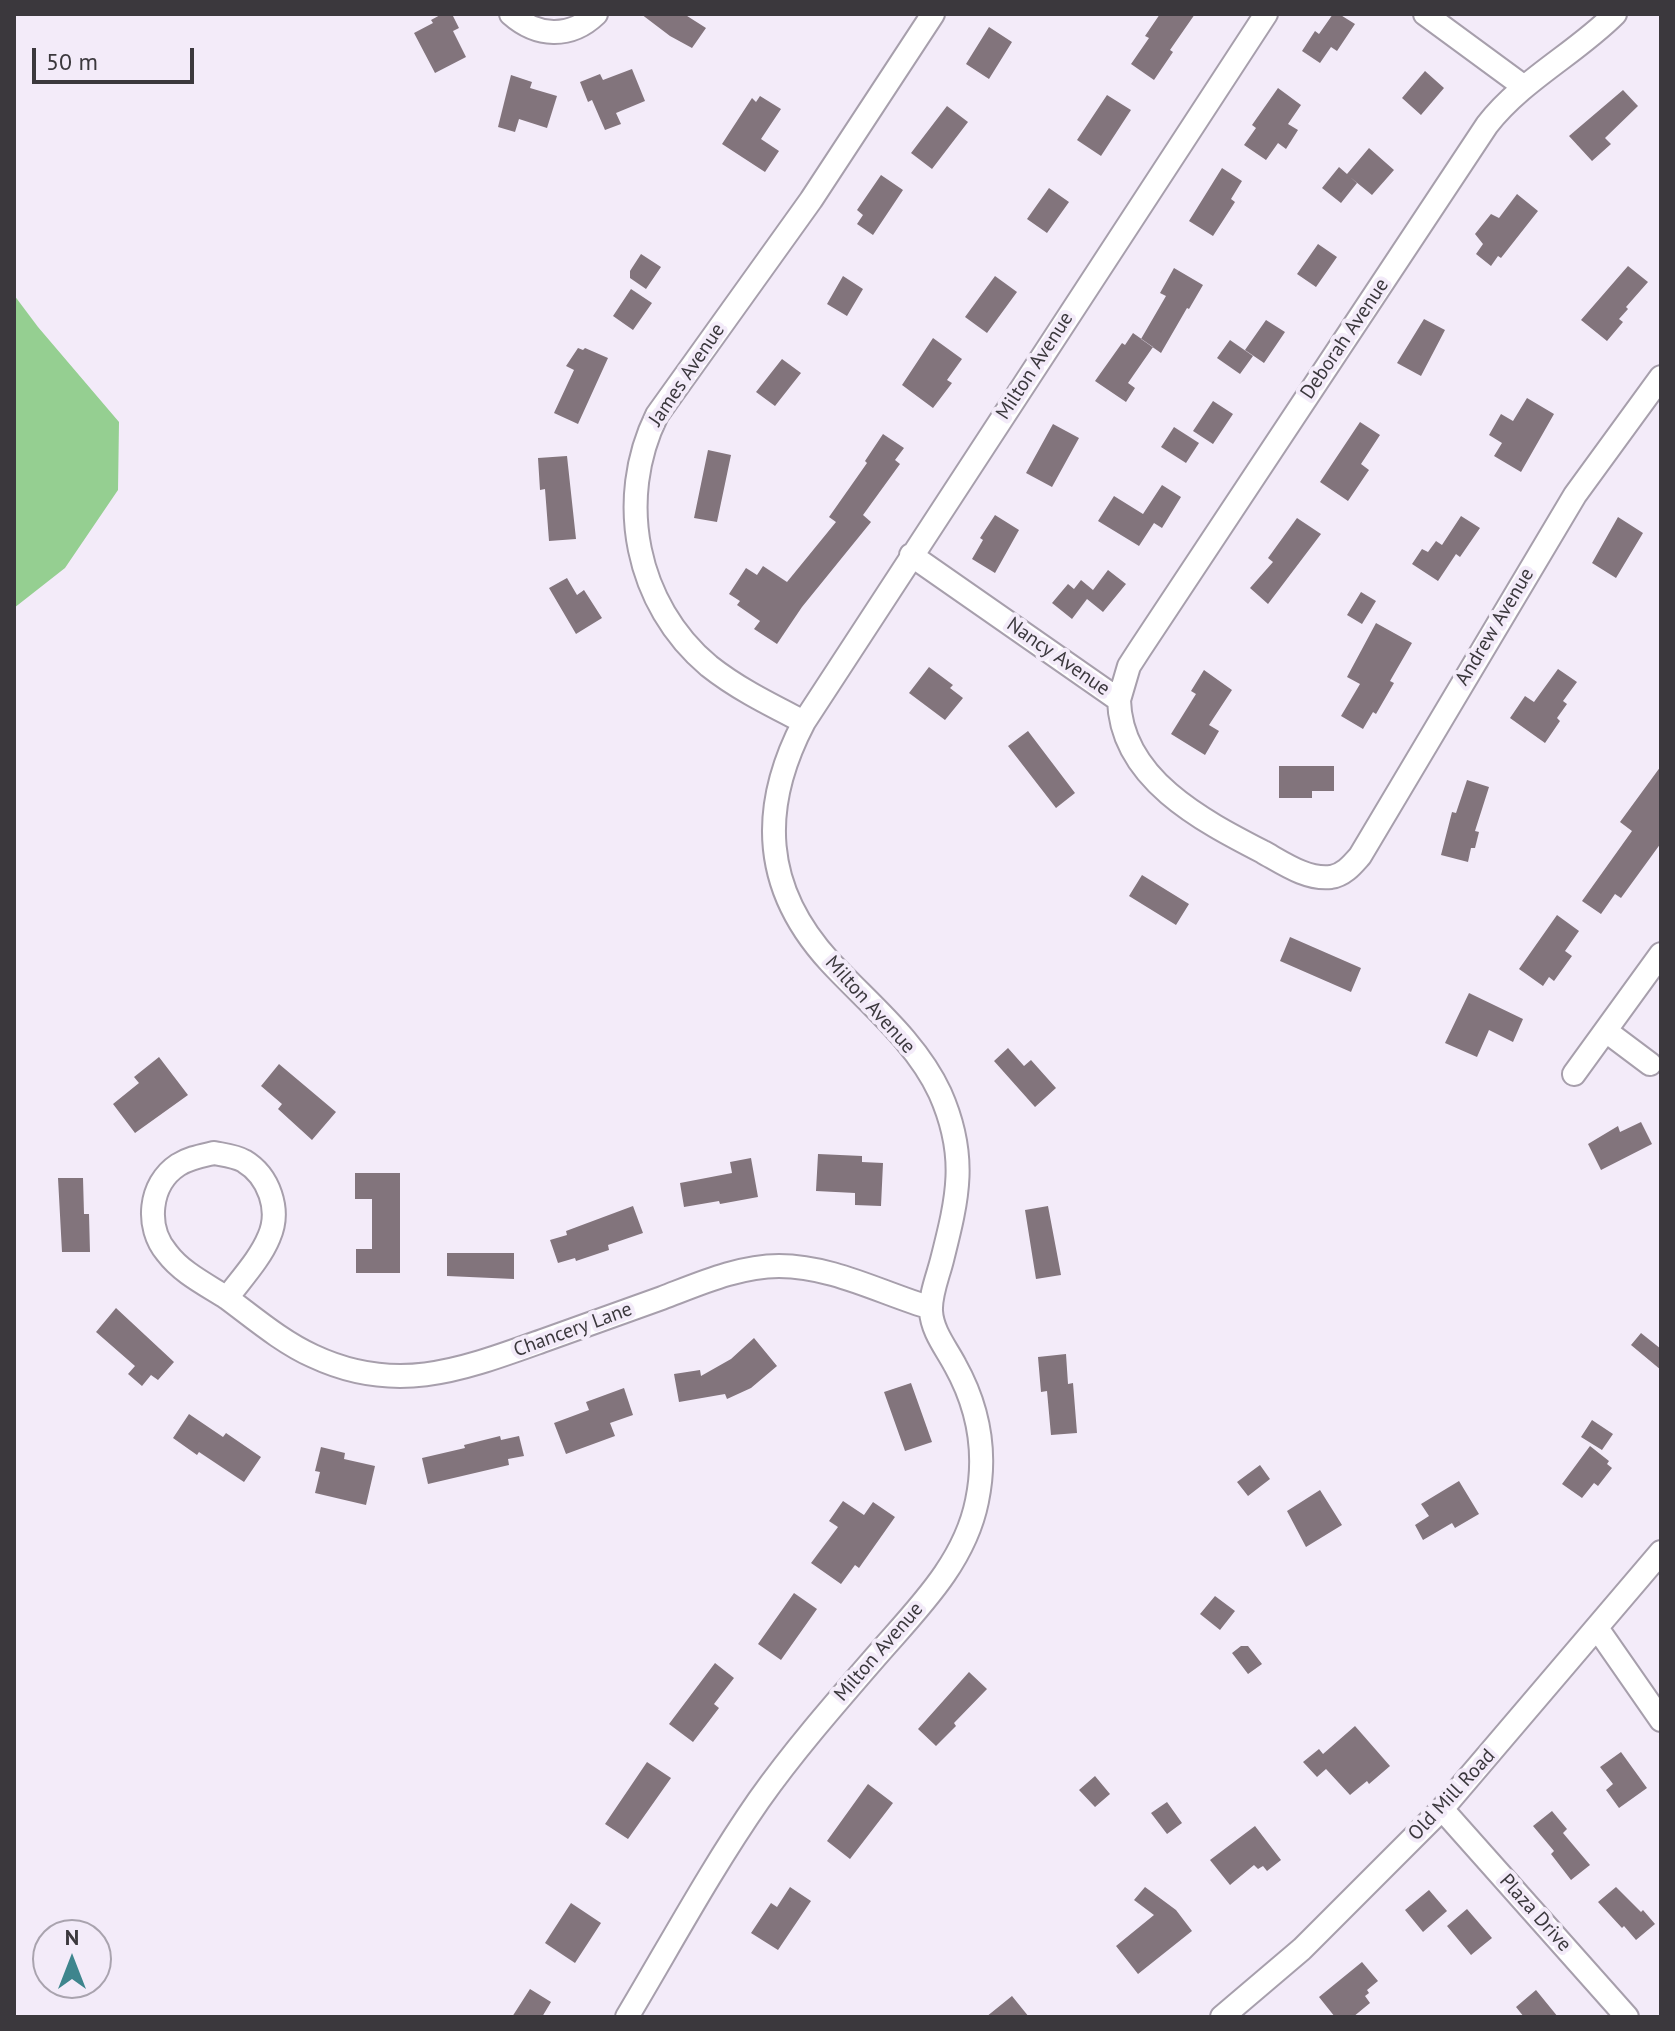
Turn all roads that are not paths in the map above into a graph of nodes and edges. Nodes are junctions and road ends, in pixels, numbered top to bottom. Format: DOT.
graph roads {
  1 [pos="511,14"];
  2 [pos="596,14"];
  3 [pos="933,14"];
  4 [pos="1266,14"];
  5 [pos="1425,14"];
  6 [pos="1615,14"];
  7 [pos="1523,86"];
  8 [pos="1661,377"];
  9 [pos="911,555"];
  10 [pos="1119,700"];
  11 [pos="804,722"];
  12 [pos="1333,877"];
  13 [pos="1661,954"];
  14 [pos="1606,1031"];
  15 [pos="1650,1064"];
  16 [pos="1574,1074"];
  17 [pos="227,1298"];
  18 [pos="931,1308"];
  19 [pos="1661,1552"];
  20 [pos="1597,1628"];
  21 [pos="1661,1720"];
  22 [pos="1442,1809"];
  23 [pos="627,2017"];
  24 [pos="1222,2017"];
  25 [pos="1627,2017"];
  1 -- 2 [label="street"];
  3 -- 11 [label="street, James Avenue"];
  4 -- 9 [label="street, Milton Avenue"];
  5 -- 7 [label="street"];
  6 -- 7 [label="street, Deborah Avenue"];
  7 -- 10 [label="street, Deborah Avenue"];
  8 -- 12 [label="street, Andrew Avenue"];
  9 -- 10 [label="street, Nancy Avenue"];
  9 -- 11 [label="street, Milton Avenue"];
  10 -- 12 [label="street, Nancy Avenue"];
  11 -- 18 [label="street, Milton Avenue"];
  13 -- 14 [label="street"];
  14 -- 15 [label="street"];
  14 -- 16 [label="street"];
  17 -- 17 [label="street, Chancery Lane"];
  17 -- 18 [label="street, Chancery Lane"];
  18 -- 23 [label="street, Milton Avenue"];
  19 -- 20 [label="street, Old Mill Road"];
  20 -- 21 [label="street"];
  20 -- 22 [label="street, Old Mill Road"];
  22 -- 24 [label="street, Old Mill Road"];
  22 -- 25 [label="street, Plaza Drive"];
}
